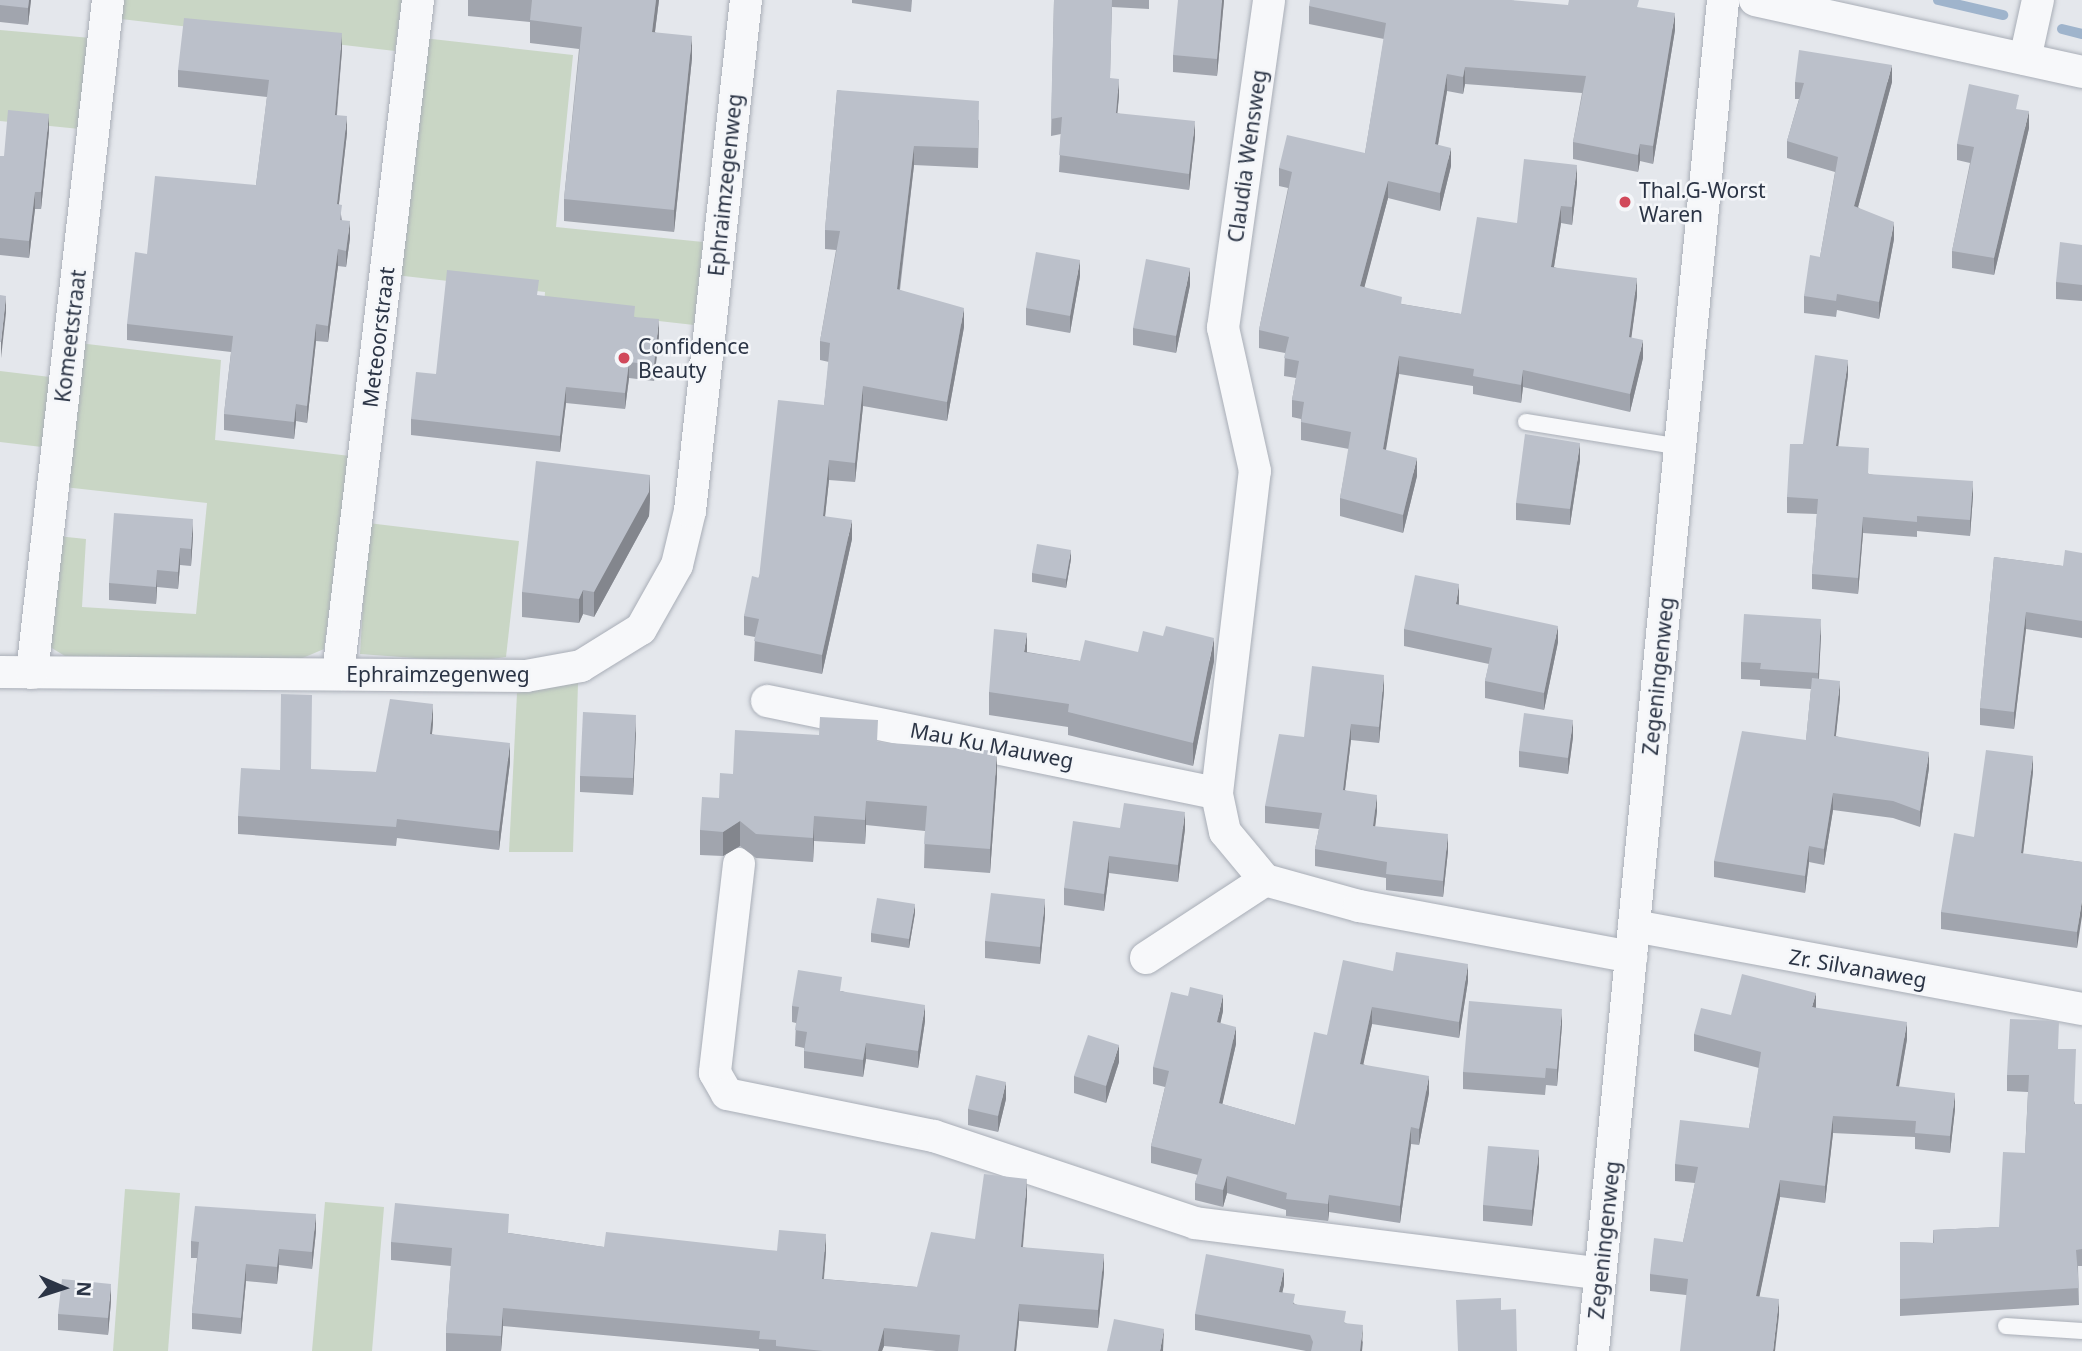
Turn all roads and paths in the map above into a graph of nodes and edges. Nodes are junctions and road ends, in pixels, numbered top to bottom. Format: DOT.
graph roads {
  1 [pos="108,0"];
  2 [pos="418,0"];
  3 [pos="746,0"];
  4 [pos="1269,0"];
  5 [pos="1723,0"];
  6 [pos="1755,0"];
  7 [pos="2038,0"];
  8 [pos="2025,59"];
  9 [pos="2082,72"];
  10 [pos="1526,422"];
  11 [pos="1680,447"];
  12 [pos="0,672"];
  13 [pos="32,673"];
  14 [pos="338,674"];
  15 [pos="767,701"];
  16 [pos="1217,793"];
  17 [pos="739,864"];
  18 [pos="1265,880"];
  19 [pos="1632,942"];
  20 [pos="1146,958"];
  21 [pos="2082,1009"];
  22 [pos="1597,1273"];
  23 [pos="2006,1326"];
  24 [pos="2082,1331"];
  25 [pos="1593,1351"];
  1 -- 13 [label="street, Komeetstraat"];
  2 -- 14 [label="street, Meteoorstraat"];
  3 -- 14 [label="street, Ephraimzegenweg"];
  4 -- 16 [label="street, Claudia Wensweg"];
  5 -- 11 [label="street, Zegeningenweg"];
  6 -- 8 [label="street"];
  7 -- 8 [label="street"];
  8 -- 9 [label="street"];
  10 -- 11 [label="lane"];
  11 -- 19 [label="street, Zegeningenweg"];
  12 -- 13 [label="street, Ephraimzegenweg"];
  13 -- 14 [label="street, Ephraimzegenweg"];
  15 -- 16 [label="street, Mau Ku Mauweg"];
  16 -- 18 [label="street, Claudia Wensweg"];
  17 -- 22 [label="street"];
  18 -- 19 [label="street, Zr. Silvanaweg"];
  18 -- 20 [label="street"];
  19 -- 21 [label="street, Zr. Silvanaweg"];
  19 -- 22 [label="street, Zegeningenweg"];
  22 -- 25 [label="street, Zegeningenweg"];
  23 -- 24 [label="lane"];
}
